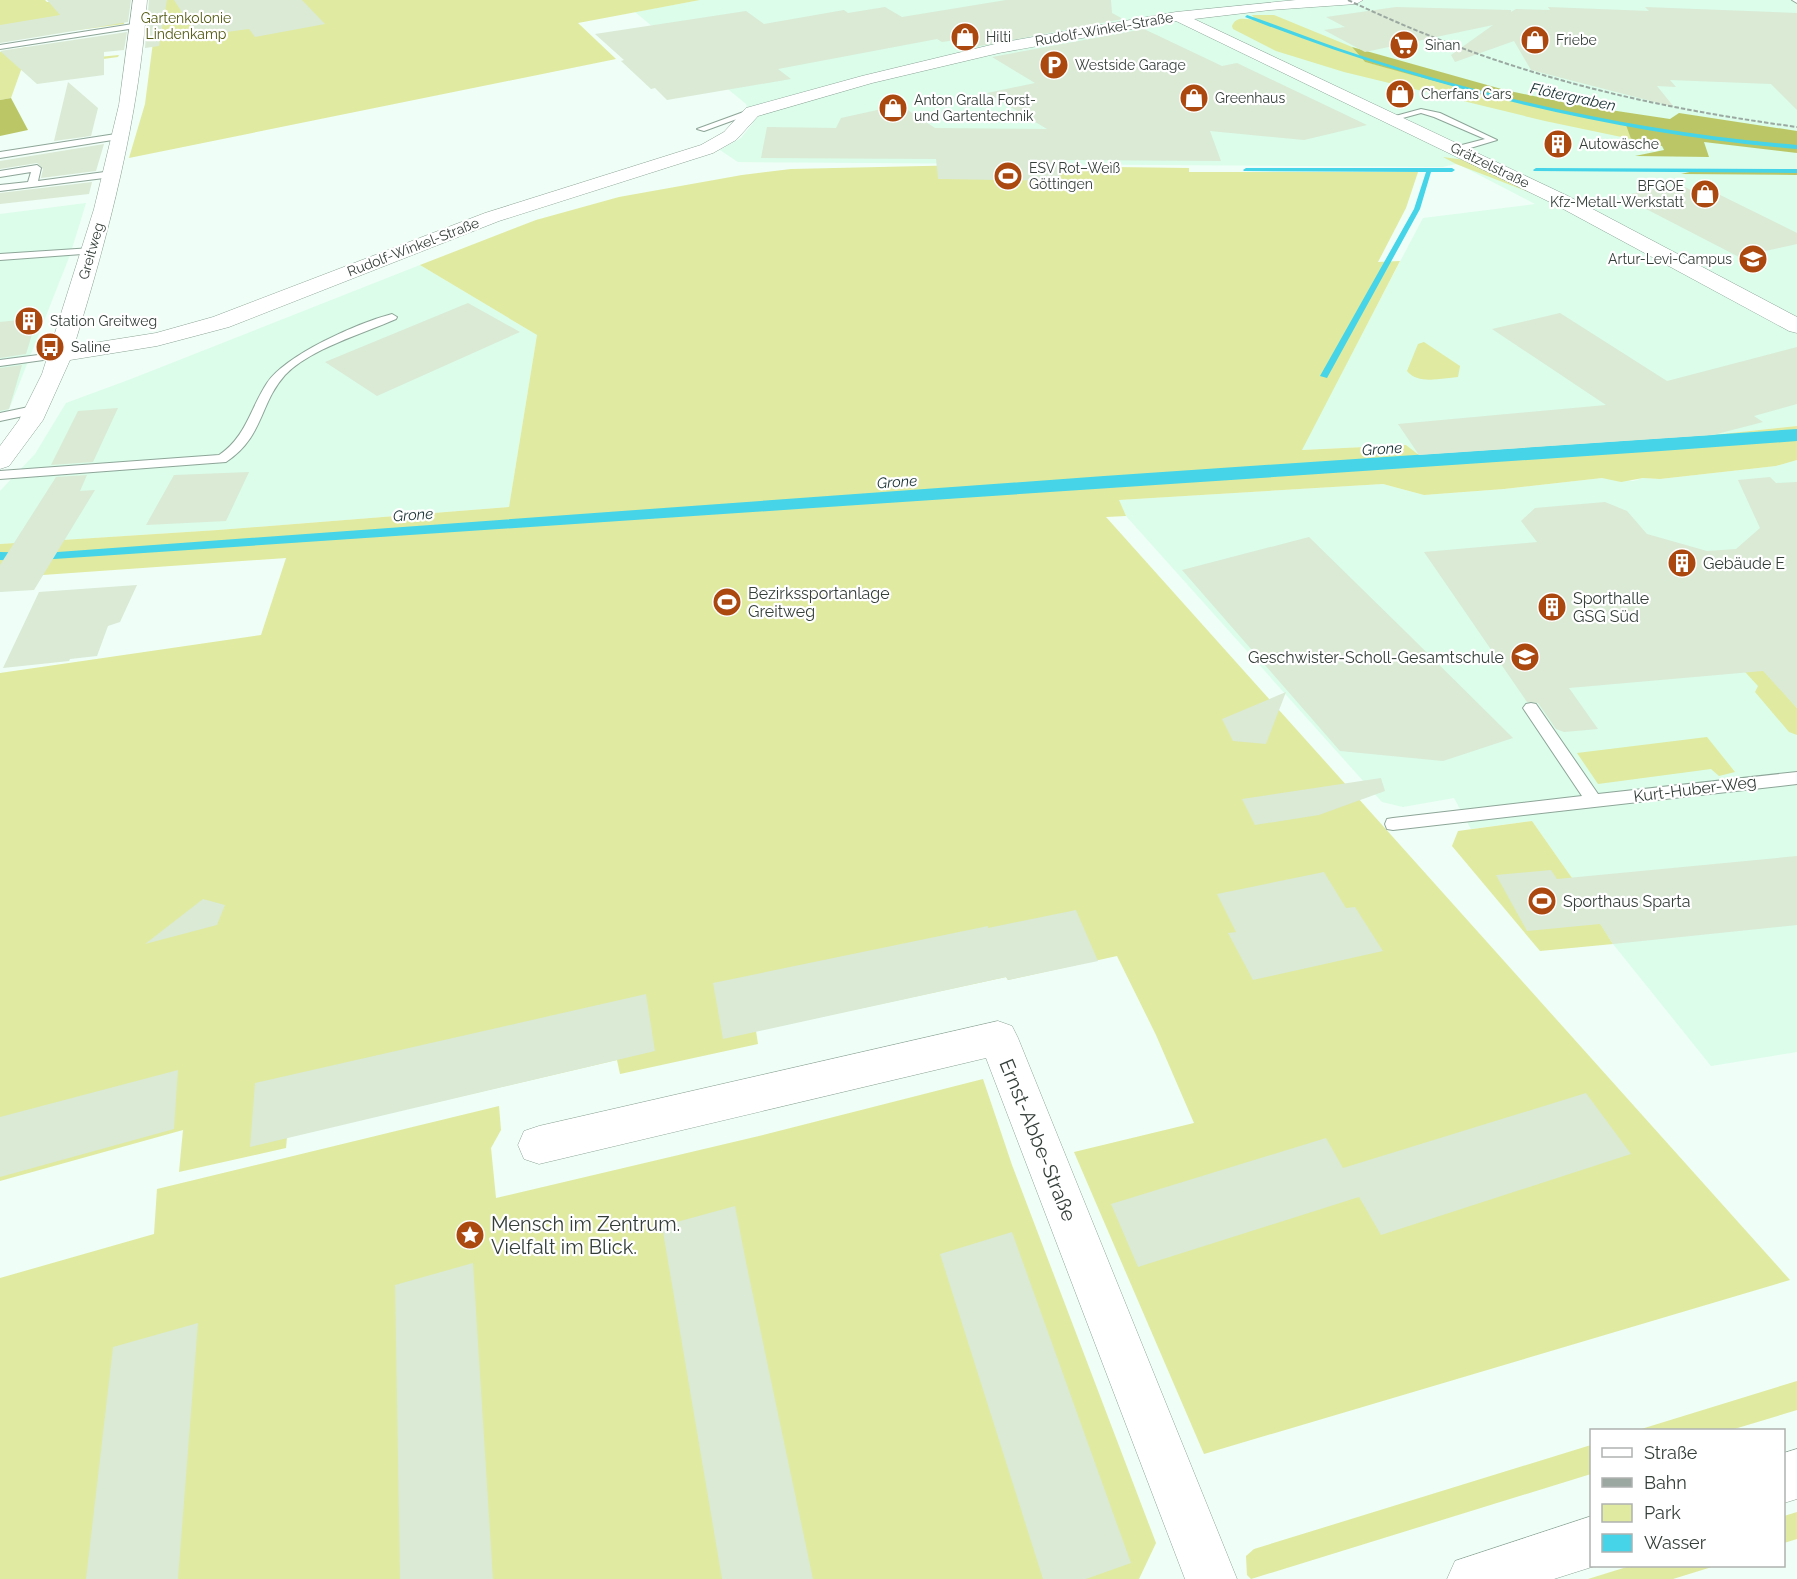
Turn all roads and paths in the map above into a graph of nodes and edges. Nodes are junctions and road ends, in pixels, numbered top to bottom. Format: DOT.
graph roads {
  1 [pos="140,0"];
  2 [pos="1356,0"];
  3 [pos="1148,3"];
  4 [pos="1176,16"];
  5 [pos="139,25"];
  6 [pos="0,47"];
  7 [pos="752,112"];
  8 [pos="1392,118"];
  9 [pos="701,129"];
  10 [pos="122,136"];
  11 [pos="1457,149"];
  12 [pos="0,155"];
  13 [pos="0,174"];
  14 [pos="112,174"];
  15 [pos="32,184"];
  16 [pos="0,188"];
  17 [pos="92,251"];
  18 [pos="0,257"];
  19 [pos="392,317"];
  20 [pos="1797,326"];
  21 [pos="61,355"];
  22 [pos="0,363"];
  23 [pos="38,409"];
  24 [pos="0,417"];
  25 [pos="0,461"];
  26 [pos="0,475"];
  27 [pos="1531,708"];
  28 [pos="1797,778"];
  29 [pos="1594,801"];
  30 [pos="1393,824"];
  31 [pos="539,1144"];
  32 [pos="1590,1542"];
  33 [pos="1211,1579"];
  34 [pos="1473,1579"];
  1 -- 5 [label="street, Greitweg"];
  2 -- 4 [label="street, Rudolf-Winkel-Straße"];
  3 -- 4 [label="street, Grätzelstraße"];
  4 -- 7 [label="street, Rudolf-Winkel-Straße"];
  4 -- 8 [label="street, Grätzelstraße"];
  5 -- 6 [label="lane"];
  5 -- 10 [label="street, Greitweg"];
  7 -- 9 [label="lane, Rudolf-Winkel-Straße"];
  7 -- 21 [label="street, Rudolf-Winkel-Straße"];
  8 -- 11 [label="street, Grätzelstraße"];
  8 -- 11 [label="lane"];
  10 -- 12 [label="lane"];
  10 -- 14 [label="street, Greitweg"];
  11 -- 20 [label="street, Grätzelstraße"];
  13 -- 15 [label="lane"];
  14 -- 15 [label="lane"];
  14 -- 17 [label="street, Greitweg"];
  15 -- 16 [label="lane"];
  17 -- 18 [label="lane"];
  17 -- 21 [label="street, Greitweg"];
  19 -- 26 [label="lane"];
  21 -- 22 [label="lane"];
  21 -- 23 [label="street, Greitweg"];
  23 -- 24 [label="lane"];
  23 -- 25 [label="street, Greitweg"];
  27 -- 29 [label="lane"];
  28 -- 29 [label="lane, Kurt-Huber-Weg"];
  29 -- 30 [label="lane, Kurt-Huber-Weg"];
  31 -- 33 [label="street, Ernst-Abbe-Straße"];
  32 -- 34 [label="street"];
}
